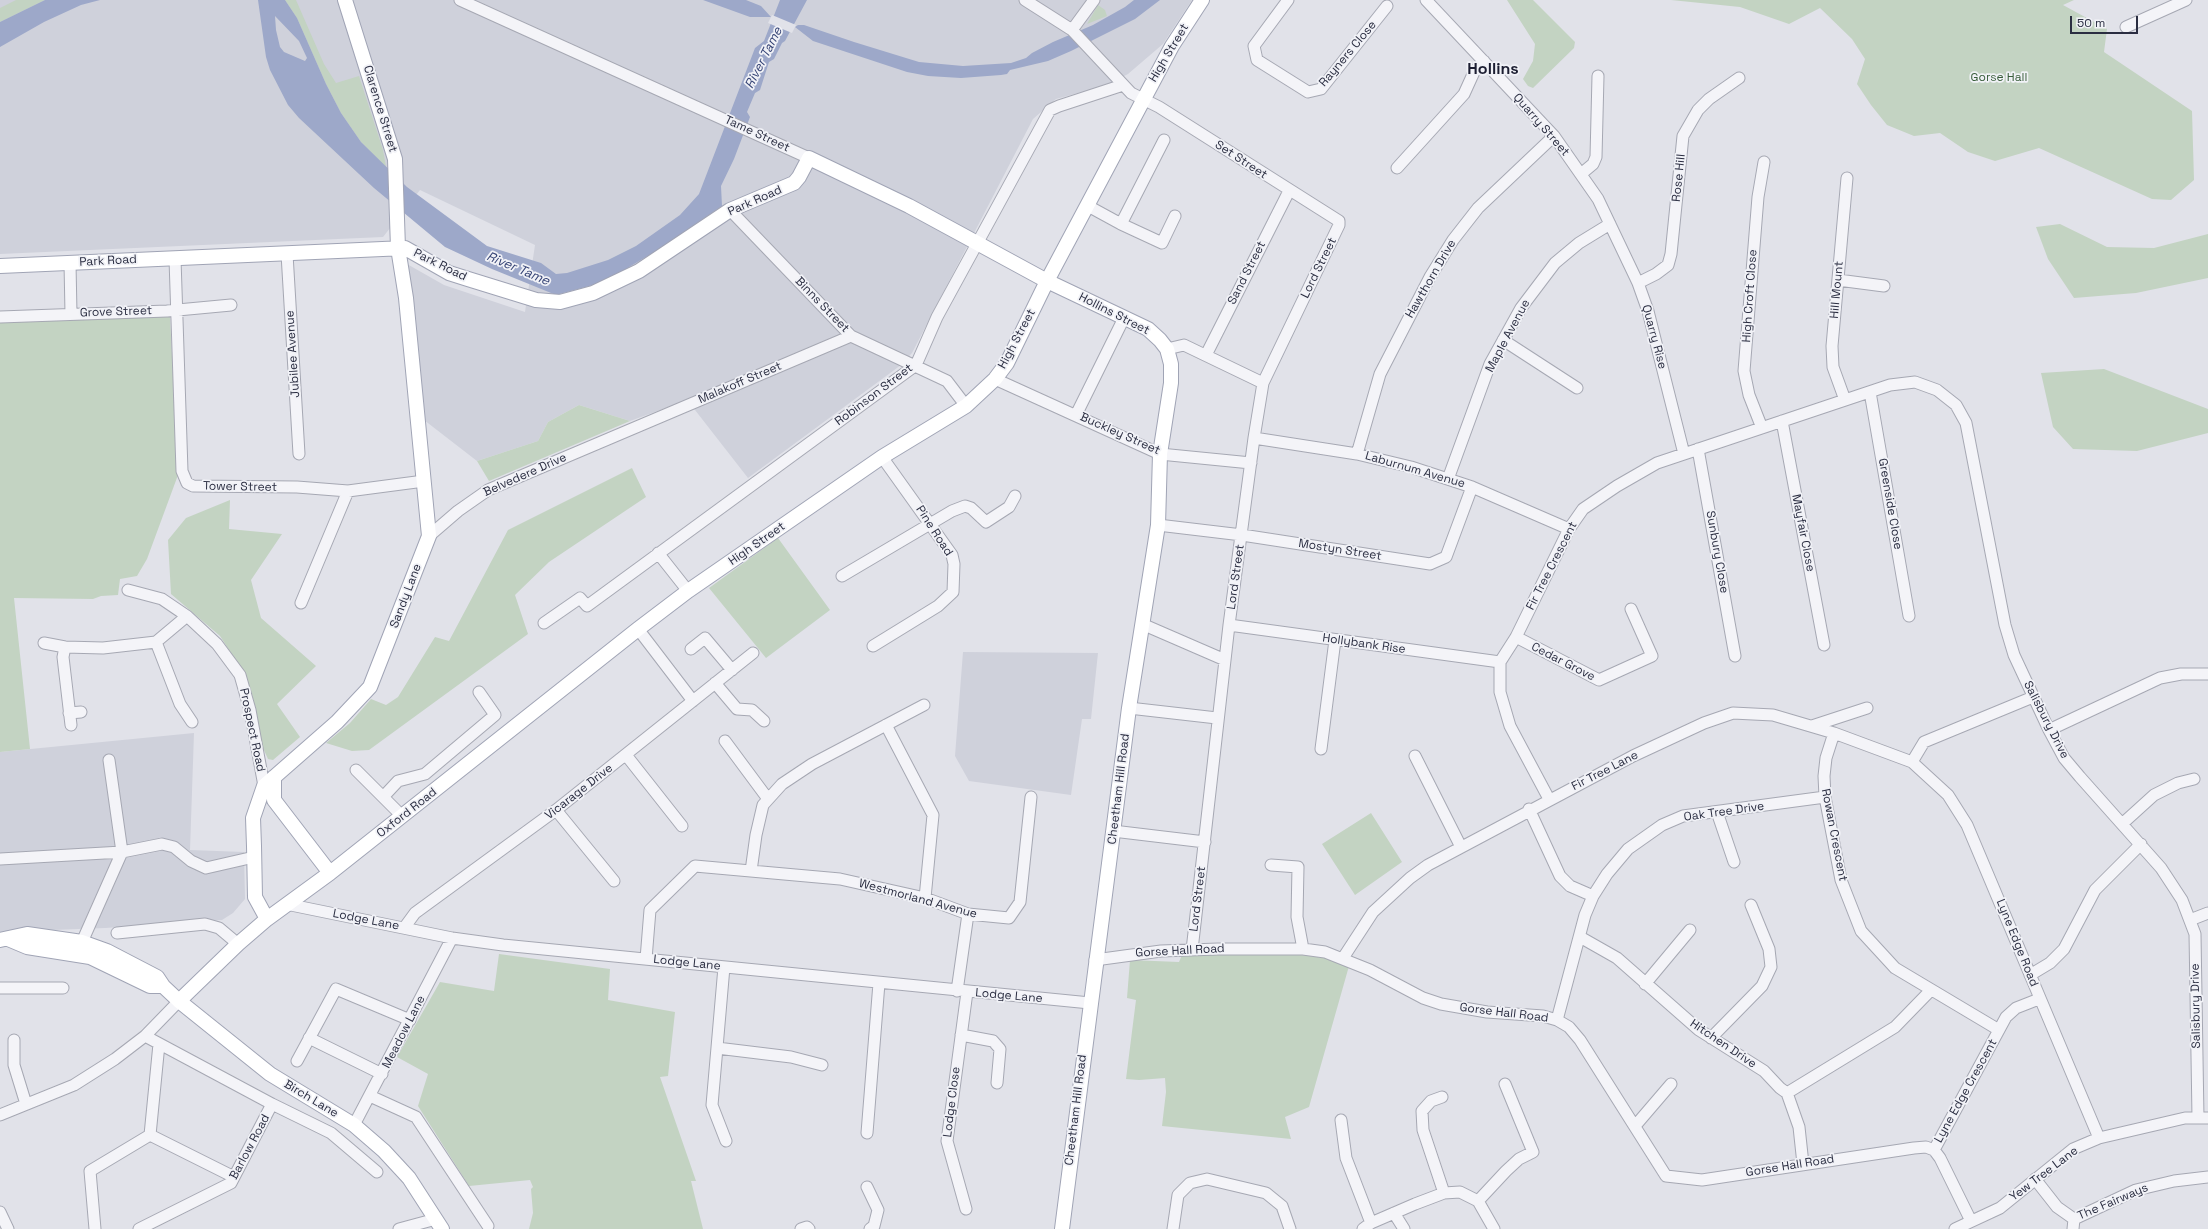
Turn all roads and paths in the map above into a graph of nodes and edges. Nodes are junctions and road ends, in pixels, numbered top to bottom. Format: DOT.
graph roads {
  1 [pos="345,0"];
  2 [pos="460,0"];
  3 [pos="1025,0"];
  4 [pos="1094,0"];
  5 [pos="1202,0"];
  6 [pos="1426,0"];
  7 [pos="2186,0"];
  8 [pos="1283,2"];
  9 [pos="1387,6"];
  10 [pos="2126,27"];
  11 [pos="1072,30"];
  12 [pos="1484,61"];
  13 [pos="1598,76"];
  14 [pos="1738,78"];
  15 [pos="1123,85"];
  16 [pos="1142,99"];
  17 [pos="1554,136"];
  18 [pos="1164,140"];
  19 [pos="809,158"];
  20 [pos="1764,162"];
  21 [pos="1397,168"];
  22 [pos="1581,174"];
  23 [pos="1847,178"];
  24 [pos="1289,191"];
  25 [pos="1088,206"];
  26 [pos="730,210"];
  27 [pos="1175,216"];
  28 [pos="1339,221"];
  29 [pos="395,222"];
  30 [pos="1121,224"];
  31 [pos="1610,224"];
  32 [pos="979,242"];
  33 [pos="398,248"];
  34 [pos="287,254"];
  35 [pos="175,258"];
  36 [pos="70,263"];
  37 [pos="0,266"];
  38 [pos="1838,280"];
  39 [pos="1047,281"];
  40 [pos="1638,284"];
  41 [pos="1884,286"];
  42 [pos="231,305"];
  43 [pos="178,308"];
  44 [pos="71,314"];
  45 [pos="0,317"];
  46 [pos="1124,318"];
  47 [pos="851,336"];
  48 [pos="1503,340"];
  49 [pos="1167,349"];
  50 [pos="1206,356"];
  51 [pos="916,365"];
  52 [pos="995,379"];
  53 [pos="1264,383"];
  54 [pos="1577,388"];
  55 [pos="1870,392"];
  56 [pos="1845,400"];
  57 [pos="966,406"];
  58 [pos="1076,415"];
  59 [pos="1782,421"];
  60 [pos="1762,428"];
  61 [pos="629,430"];
  62 [pos="1254,438"];
  63 [pos="1698,449"];
  64 [pos="299,454"];
  65 [pos="1160,454"];
  66 [pos="1358,454"];
  67 [pos="1684,454"];
  68 [pos="882,457"];
  69 [pos="1251,463"];
  70 [pos="1448,479"];
  71 [pos="424,481"];
  72 [pos="1472,487"];
  73 [pos="348,490"];
  74 [pos="1015,496"];
  75 [pos="930,523"];
  76 [pos="1158,525"];
  77 [pos="1569,529"];
  78 [pos="1242,535"];
  79 [pos="429,536"];
  80 [pos="658,553"];
  81 [pos="842,576"];
  82 [pos="128,590"];
  83 [pos="688,591"];
  84 [pos="301,603"];
  85 [pos="1631,609"];
  86 [pos="187,616"];
  87 [pos="1909,616"];
  88 [pos="544,623"];
  89 [pos="1142,624"];
  90 [pos="1229,624"];
  91 [pos="638,629"];
  92 [pos="1516,637"];
  93 [pos="1334,640"];
  94 [pos="156,642"];
  95 [pos="44,643"];
  96 [pos="873,646"];
  97 [pos="1824,646"];
  98 [pos="65,648"];
  99 [pos="691,649"];
  100 [pos="753,653"];
  101 [pos="1735,656"];
  102 [pos="1225,660"];
  103 [pos="1500,662"];
  104 [pos="732,670"];
  105 [pos="2208,674"];
  106 [pos="715,683"];
  107 [pos="479,692"];
  108 [pos="2033,697"];
  109 [pos="693,701"];
  110 [pos="924,705"];
  111 [pos="1129,708"];
  112 [pos="1867,708"];
  113 [pos="81,712"];
  114 [pos="69,713"];
  115 [pos="1218,718"];
  116 [pos="764,721"];
  117 [pos="192,722"];
  118 [pos="71,725"];
  119 [pos="886,725"];
  120 [pos="1812,726"];
  121 [pos="2049,730"];
  122 [pos="1834,733"];
  123 [pos="725,741"];
  124 [pos="1321,749"];
  125 [pos="626,755"];
  126 [pos="1415,756"];
  127 [pos="109,760"];
  128 [pos="1912,762"];
  129 [pos="356,770"];
  130 [pos="2194,779"];
  131 [pos="269,781"];
  132 [pos="384,796"];
  133 [pos="1031,797"];
  134 [pos="1825,797"];
  135 [pos="768,799"];
  136 [pos="1550,799"];
  137 [pos="1529,809"];
  138 [pos="556,810"];
  139 [pos="1717,812"];
  140 [pos="285,815"];
  141 [pos="402,816"];
  142 [pos="253,818"];
  143 [pos="2122,824"];
  144 [pos="682,826"];
  145 [pos="1113,831"];
  146 [pos="1205,842"];
  147 [pos="2141,844"];
  148 [pos="1461,847"];
  149 [pos="122,852"];
  150 [pos="254,857"];
  151 [pos="0,859"];
  152 [pos="1734,862"];
  153 [pos="1271,865"];
  154 [pos="751,872"];
  155 [pos="330,873"];
  156 [pos="614,881"];
  157 [pos="1593,896"];
  158 [pos="925,898"];
  159 [pos="286,904"];
  160 [pos="1752,905"];
  161 [pos="2208,913"];
  162 [pos="968,914"];
  163 [pos="267,919"];
  164 [pos="2190,920"];
  165 [pos="404,928"];
  166 [pos="1690,930"];
  167 [pos="117,933"];
  168 [pos="1580,937"];
  169 [pos="452,938"];
  170 [pos="4,940"];
  171 [pos="82,942"];
  172 [pos="238,944"];
  173 [pos="1303,949"];
  174 [pos="1192,950"];
  175 [pos="68,953"];
  176 [pos="1343,958"];
  177 [pos="646,959"];
  178 [pos="1095,960"];
  179 [pos="724,967"];
  180 [pos="2030,975"];
  181 [pos="879,983"];
  182 [pos="1645,984"];
  183 [pos="163,986"];
  184 [pos="0,988"];
  185 [pos="63,988"];
  186 [pos="1931,990"];
  187 [pos="962,991"];
  188 [pos="2039,998"];
  189 [pos="180,1001"];
  190 [pos="1090,1003"];
  191 [pos="410,1020"];
  192 [pos="1557,1020"];
  193 [pos="2197,1020"];
  194 [pos="2208,1020"];
  195 [pos="1999,1030"];
  196 [pos="961,1035"];
  197 [pos="144,1036"];
  198 [pos="310,1038"];
  199 [pos="1711,1038"];
  200 [pos="14,1040"];
  201 [pos="159,1044"];
  202 [pos="717,1048"];
  203 [pos="297,1061"];
  204 [pos="822,1065"];
  205 [pos="382,1074"];
  206 [pos="997,1083"];
  207 [pos="1505,1084"];
  208 [pos="1671,1084"];
  209 [pos="1787,1093"];
  210 [pos="370,1096"];
  211 [pos="1442,1097"];
  212 [pos="26,1104"];
  213 [pos="272,1104"];
  214 [pos="0,1115"];
  215 [pos="2203,1118"];
  216 [pos="1341,1120"];
  217 [pos="354,1125"];
  218 [pos="1635,1126"];
  219 [pos="867,1133"];
  220 [pos="150,1135"];
  221 [pos="2098,1138"];
  222 [pos="726,1141"];
  223 [pos="1934,1150"];
  224 [pos="1803,1164"];
  225 [pos="377,1172"];
  226 [pos="234,1177"];
  227 [pos="2208,1177"];
  228 [pos="2036,1179"];
  229 [pos="867,1187"];
  230 [pos="1444,1193"];
  231 [pos="1478,1201"];
  232 [pos="966,1209"];
  233 [pos="0,1212"];
  234 [pos="1394,1213"];
  235 [pos="1971,1221"];
  236 [pos="439,1224"];
  237 [pos="2074,1224"];
  238 [pos="488,1226"];
  239 [pos="1367,1226"];
  240 [pos="8,1229"];
  241 [pos="95,1229"];
  242 [pos="139,1229"];
  243 [pos="400,1229"];
  244 [pos="801,1229"];
  245 [pos="809,1229"];
  246 [pos="870,1229"];
  247 [pos="1062,1229"];
  248 [pos="1173,1229"];
  249 [pos="1290,1229"];
  250 [pos="1404,1229"];
  251 [pos="1494,1229"];
  252 [pos="1955,1229"];
  1 -- 29 [label="main road, Clarence Street"];
  2 -- 19 [label="street, Tame Street"];
  3 -- 11 [label="street, Set Street"];
  4 -- 11 [label="street"];
  5 -- 16 [label="main road, High Street"];
  6 -- 12 [label="street, Quarry Street"];
  7 -- 10 [label="street"];
  8 -- 9 [label="street, Rayners Close"];
  11 -- 15 [label="street, Set Street"];
  12 -- 17 [label="street, Quarry Street"];
  12 -- 21 [label="street"];
  13 -- 22 [label="street"];
  14 -- 40 [label="street, Rose Hill"];
  15 -- 16 [label="street, Set Street"];
  15 -- 32 [label="street, Robinson Street"];
  16 -- 24 [label="street, Set Street"];
  16 -- 25 [label="main road, High Street"];
  17 -- 22 [label="street, Quarry Street"];
  17 -- 66 [label="street, Hawthorn Drive"];
  18 -- 30 [label="street"];
  19 -- 26 [label="main road, Park Road"];
  19 -- 32 [label="main road, Tame Street"];
  20 -- 60 [label="street, High Croft Close"];
  22 -- 31 [label="street, Quarry Street"];
  23 -- 38 [label="street, Hill Mount"];
  24 -- 28 [label="street, Set Street"];
  24 -- 50 [label="street, Sand Street"];
  25 -- 30 [label="street"];
  25 -- 39 [label="main road, High Street"];
  26 -- 33 [label="main road, Park Road"];
  26 -- 47 [label="street, Binns Street"];
  27 -- 30 [label="street"];
  28 -- 53 [label="street, Lord Street"];
  29 -- 33 [label="main road, Sandy Lane"];
  31 -- 40 [label="street, Quarry Rise"];
  31 -- 48 [label="street, Maple Avenue"];
  32 -- 39 [label="main road, Tame Street"];
  32 -- 51 [label="street, Robinson Street"];
  33 -- 34 [label="main road, Park Road"];
  33 -- 71 [label="main road, Sandy Lane"];
  34 -- 35 [label="main road, Park Road"];
  34 -- 64 [label="street, Jubilee Avenue"];
  35 -- 36 [label="main road, Park Road"];
  35 -- 43 [label="street, Tower Street"];
  36 -- 37 [label="main road, Park Road"];
  36 -- 44 [label="street"];
  38 -- 41 [label="street"];
  38 -- 56 [label="street, Hill Mount"];
  39 -- 46 [label="main road, Hollins Street"];
  39 -- 52 [label="main road, High Street"];
  40 -- 67 [label="street, Quarry Rise"];
  42 -- 43 [label="street, Grove Street"];
  43 -- 44 [label="street, Grove Street"];
  43 -- 73 [label="street, Tower Street"];
  44 -- 45 [label="street, Grove Street"];
  46 -- 49 [label="main road, Hollins Street"];
  46 -- 58 [label="street"];
  47 -- 51 [label="street, Binns Street"];
  47 -- 61 [label="street, Malakoff Street"];
  48 -- 54 [label="street"];
  48 -- 70 [label="street, Maple Avenue"];
  49 -- 50 [label="street"];
  49 -- 65 [label="main road, Cheetham Hill Road"];
  50 -- 53 [label="street"];
  51 -- 57 [label="street, Binns Street"];
  51 -- 80 [label="street, Robinson Street"];
  52 -- 57 [label="main road, High Street"];
  52 -- 58 [label="street, Buckley Street"];
  53 -- 62 [label="street, Lord Street"];
  55 -- 56 [label="street, Fir Tree Crescent"];
  55 -- 87 [label="street, Greenside Close"];
  55 -- 108 [label="street, Salisbury Drive"];
  56 -- 59 [label="street, Fir Tree Crescent"];
  57 -- 68 [label="main road, High Street"];
  58 -- 65 [label="street, Buckley Street"];
  59 -- 60 [label="street, Fir Tree Crescent"];
  59 -- 97 [label="street, Mayfair Close"];
  60 -- 63 [label="street, Fir Tree Crescent"];
  61 -- 79 [label="street, Belvedere Drive"];
  62 -- 66 [label="street, Laburnum Avenue"];
  62 -- 69 [label="street, Lord Street"];
  63 -- 67 [label="street, Fir Tree Crescent"];
  63 -- 101 [label="street, Sunbury Close"];
  65 -- 69 [label="street, Buckley Street"];
  65 -- 76 [label="main road, Cheetham Hill Road"];
  66 -- 70 [label="street, Laburnum Avenue"];
  67 -- 77 [label="street, Fir Tree Crescent"];
  68 -- 75 [label="street, Pine Road"];
  68 -- 83 [label="main road, High Street"];
  69 -- 78 [label="street, Lord Street"];
  70 -- 72 [label="street, Laburnum Avenue"];
  71 -- 73 [label="street, Tower Street"];
  71 -- 79 [label="main road, Sandy Lane"];
  72 -- 77 [label="street, Laburnum Avenue"];
  72 -- 78 [label="street, Mostyn Street"];
  73 -- 84 [label="street"];
  74 -- 75 [label="street"];
  75 -- 81 [label="street"];
  75 -- 96 [label="street, Pine Road"];
  76 -- 78 [label="street, Mostyn Street"];
  76 -- 89 [label="main road, Cheetham Hill Road"];
  77 -- 92 [label="street, Fir Tree Crescent"];
  78 -- 90 [label="street, Lord Street"];
  79 -- 131 [label="main road, Sandy Lane"];
  80 -- 83 [label="street"];
  80 -- 88 [label="street, Robinson Street"];
  82 -- 86 [label="street, Prospect Road"];
  83 -- 91 [label="main road, High Street"];
  85 -- 92 [label="street, Cedar Grove"];
  86 -- 94 [label="street"];
  86 -- 131 [label="street, Prospect Road"];
  89 -- 102 [label="street"];
  89 -- 111 [label="main road, Cheetham Hill Road"];
  90 -- 93 [label="street, Hollybank Rise"];
  90 -- 102 [label="street, Lord Street"];
  91 -- 109 [label="street"];
  91 -- 141 [label="main road, Oxford Road"];
  92 -- 103 [label="street, Fir Tree Crescent"];
  93 -- 103 [label="street, Hollybank Rise"];
  93 -- 124 [label="street"];
  94 -- 98 [label="street"];
  94 -- 117 [label="street"];
  95 -- 98 [label="street"];
  98 -- 114 [label="street"];
  99 -- 104 [label="street"];
  100 -- 104 [label="street, Vicarage Drive"];
  102 -- 115 [label="street, Lord Street"];
  103 -- 136 [label="street"];
  104 -- 106 [label="street, Vicarage Drive"];
  105 -- 121 [label="street"];
  106 -- 109 [label="street, Vicarage Drive"];
  106 -- 116 [label="street"];
  107 -- 132 [label="street"];
  108 -- 121 [label="street, Salisbury Drive"];
  108 -- 128 [label="street"];
  109 -- 125 [label="street, Vicarage Drive"];
  110 -- 119 [label="street"];
  111 -- 115 [label="street"];
  111 -- 145 [label="main road, Cheetham Hill Road"];
  112 -- 120 [label="street"];
  113 -- 114 [label="street"];
  114 -- 118 [label="street"];
  115 -- 146 [label="street, Lord Street"];
  119 -- 135 [label="street"];
  119 -- 158 [label="street"];
  120 -- 122 [label="street, Fir Tree Lane"];
  120 -- 136 [label="street, Fir Tree Lane"];
  121 -- 143 [label="street, Salisbury Drive"];
  122 -- 128 [label="street, Fir Tree Lane"];
  122 -- 134 [label="street, Rowan Crescent"];
  123 -- 135 [label="street"];
  125 -- 138 [label="street, Vicarage Drive"];
  125 -- 144 [label="street"];
  126 -- 148 [label="street"];
  127 -- 149 [label="street"];
  128 -- 180 [label="street, Lyne Edge Road"];
  129 -- 132 [label="street"];
  130 -- 143 [label="street"];
  131 -- 140 [label="main road"];
  131 -- 142 [label="main road"];
  132 -- 141 [label="street"];
  133 -- 162 [label="street, Westmorland Avenue"];
  134 -- 139 [label="street, Oak Tree Drive"];
  134 -- 186 [label="street, Rowan Crescent"];
  135 -- 154 [label="street"];
  136 -- 137 [label="street, Fir Tree Lane"];
  137 -- 148 [label="street, Fir Tree Lane"];
  137 -- 157 [label="street"];
  138 -- 156 [label="street"];
  138 -- 165 [label="street, Vicarage Drive"];
  139 -- 152 [label="street"];
  139 -- 157 [label="street, Oak Tree Drive"];
  140 -- 142 [label="main road"];
  140 -- 155 [label="main road"];
  141 -- 155 [label="main road, Oxford Road"];
  142 -- 150 [label="main road"];
  143 -- 147 [label="street, Salisbury Drive"];
  145 -- 146 [label="street"];
  145 -- 178 [label="main road, Cheetham Hill Road"];
  146 -- 174 [label="street, Lord Street"];
  147 -- 164 [label="street, Salisbury Drive"];
  147 -- 180 [label="street"];
  148 -- 176 [label="street, Fir Tree Lane"];
  149 -- 150 [label="street"];
  149 -- 151 [label="street"];
  149 -- 171 [label="street"];
  150 -- 163 [label="main road"];
  153 -- 173 [label="street"];
  154 -- 158 [label="street, Westmorland Avenue"];
  154 -- 177 [label="street, Westmorland Avenue"];
  155 -- 159 [label="main road, Oxford Road"];
  157 -- 168 [label="street, Oak Tree Drive"];
  158 -- 162 [label="street, Westmorland Avenue"];
  159 -- 163 [label="main road, Oxford Road"];
  159 -- 165 [label="street, Lodge Lane"];
  160 -- 199 [label="street"];
  161 -- 164 [label="street"];
  162 -- 187 [label="street, Lodge Close"];
  163 -- 172 [label="main road, Oxford Road"];
  164 -- 193 [label="street, Salisbury Drive"];
  165 -- 169 [label="street, Lodge Lane"];
  166 -- 182 [label="street"];
  167 -- 172 [label="street"];
  168 -- 182 [label="street, Hitchen Drive"];
  168 -- 192 [label="street, Oak Tree Drive"];
  169 -- 177 [label="street, Lodge Lane"];
  169 -- 191 [label="street, Meadow Lane"];
  170 -- 171 [label="main road, Birch Lane"];
  170 -- 175 [label="main road, Birch Lane"];
  171 -- 175 [label="street"];
  171 -- 183 [label="main road, Birch Lane"];
  172 -- 189 [label="main road, Oxford Road"];
  173 -- 174 [label="street, Gorse Hall Road"];
  173 -- 176 [label="street, Gorse Hall Road"];
  174 -- 178 [label="street, Gorse Hall Road"];
  175 -- 183 [label="main road, Birch Lane"];
  176 -- 192 [label="street, Gorse Hall Road"];
  177 -- 179 [label="street, Lodge Lane"];
  178 -- 190 [label="main road, Cheetham Hill Road"];
  179 -- 181 [label="street, Lodge Lane"];
  179 -- 202 [label="street"];
  180 -- 188 [label="street, Lyne Edge Road"];
  181 -- 187 [label="street, Lodge Lane"];
  181 -- 219 [label="street"];
  182 -- 199 [label="street, Hitchen Drive"];
  183 -- 189 [label="main road, Birch Lane"];
  184 -- 185 [label="street"];
  186 -- 195 [label="street, Rowan Crescent"];
  186 -- 209 [label="street"];
  187 -- 190 [label="street, Lodge Lane"];
  187 -- 196 [label="street, Lodge Close"];
  188 -- 195 [label="street, Lyne Edge Crescent"];
  188 -- 221 [label="street, Lyne Edge Road"];
  189 -- 197 [label="street"];
  189 -- 217 [label="main road, Birch Lane"];
  190 -- 247 [label="main road, Cheetham Hill Road"];
  191 -- 198 [label="street"];
  191 -- 205 [label="street, Meadow Lane"];
  192 -- 218 [label="street, Gorse Hall Road"];
  193 -- 194 [label="street"];
  193 -- 215 [label="street, Salisbury Drive"];
  195 -- 223 [label="street, Lyne Edge Crescent"];
  196 -- 206 [label="street"];
  196 -- 232 [label="street, Lodge Close"];
  197 -- 201 [label="street, Birch Lane"];
  197 -- 212 [label="street"];
  198 -- 203 [label="street"];
  198 -- 205 [label="street"];
  199 -- 209 [label="street, Hitchen Drive"];
  200 -- 212 [label="street"];
  201 -- 213 [label="street, Birch Lane"];
  201 -- 220 [label="street"];
  202 -- 204 [label="street"];
  202 -- 222 [label="street"];
  205 -- 210 [label="street, Meadow Lane"];
  207 -- 231 [label="street"];
  208 -- 218 [label="street"];
  209 -- 224 [label="street, Hitchen Drive"];
  210 -- 217 [label="street, Meadow Lane"];
  210 -- 238 [label="street"];
  211 -- 230 [label="street"];
  212 -- 214 [label="street"];
  213 -- 225 [label="street, Birch Lane"];
  213 -- 226 [label="street, Barlow Road"];
  215 -- 221 [label="street, Yew Tree Lane"];
  216 -- 239 [label="street"];
  217 -- 236 [label="main road, Birch Lane"];
  218 -- 224 [label="street, Gorse Hall Road"];
  220 -- 226 [label="street"];
  220 -- 241 [label="street"];
  221 -- 228 [label="street, Yew Tree Lane"];
  223 -- 224 [label="street, Gorse Hall Road"];
  223 -- 235 [label="street, Lyne Edge Crescent"];
  226 -- 242 [label="street, Barlow Road"];
  227 -- 237 [label="street, The Fairways"];
  228 -- 235 [label="street, Yew Tree Lane"];
  228 -- 237 [label="street, The Fairways"];
  229 -- 246 [label="street"];
  230 -- 231 [label="street"];
  230 -- 234 [label="street"];
  231 -- 251 [label="street"];
  233 -- 240 [label="street"];
  234 -- 239 [label="street"];
  234 -- 250 [label="street"];
  235 -- 252 [label="street, Yew Tree Lane"];
  236 -- 243 [label="street"];
  244 -- 245 [label="street"];
  248 -- 249 [label="street"];
}
